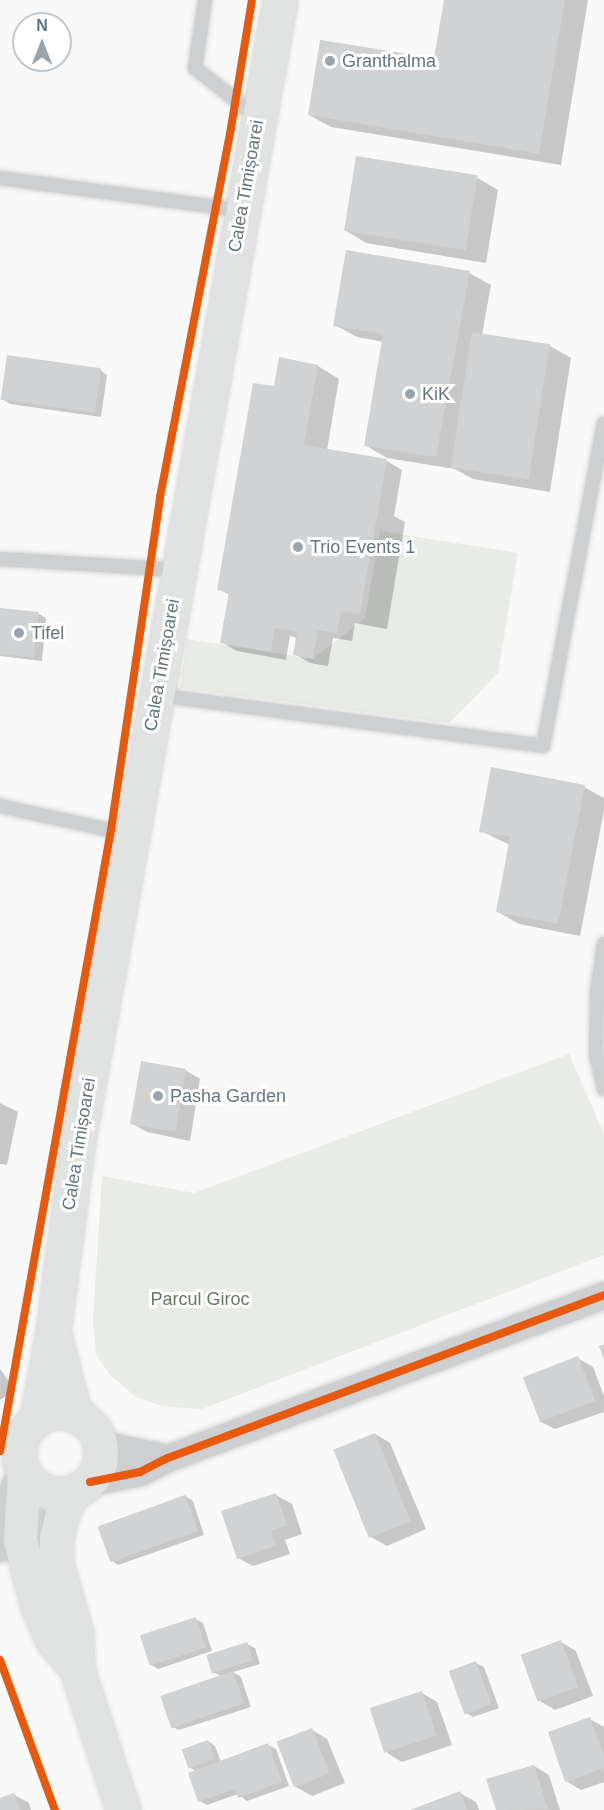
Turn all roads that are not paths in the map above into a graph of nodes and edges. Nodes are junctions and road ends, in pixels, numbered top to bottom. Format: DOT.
graph roads {
  1 [pos="205,0"];
  2 [pos="280,0"];
  3 [pos="258,118"];
  4 [pos="0,178"];
  5 [pos="241,210"];
  6 [pos="604,424"];
  7 [pos="0,559"];
  8 [pos="178,570"];
  9 [pos="157,695"];
  10 [pos="0,806"];
  11 [pos="132,835"];
  12 [pos="604,944"];
  13 [pos="600,1049"];
  14 [pos="604,1089"];
  15 [pos="604,1295"];
  16 [pos="53,1332"];
  17 [pos="75,1414"];
  18 [pos="37,1419"];
  19 [pos="100,1444"];
  20 [pos="168,1458"];
  21 [pos="22,1467"];
  22 [pos="75,1496"];
  23 [pos="6,1538"];
  24 [pos="77,1669"];
  25 [pos="123,1810"];
  1 -- 3 [label="lane"];
  2 -- 3 [label="main road, Calea Timișoarei"];
  3 -- 5 [label="main road, Calea Timișoarei"];
  4 -- 5 [label="lane"];
  5 -- 8 [label="main road, Calea Timișoarei"];
  6 -- 9 [label="lane"];
  7 -- 8 [label="lane"];
  8 -- 9 [label="main road, Calea Timișoarei"];
  9 -- 11 [label="main road, Calea Timișoarei"];
  10 -- 11 [label="lane"];
  11 -- 16 [label="main road, Calea Timișoarei"];
  12 -- 13 [label="lane"];
  13 -- 14 [label="lane"];
  15 -- 20 [label="street"];
  16 -- 17 [label="main road, Calea Timișoarei"];
  16 -- 18 [label="main road, Calea Timișoarei"];
  17 -- 18 [label="main road"];
  17 -- 19 [label="main road"];
  18 -- 21 [label="main road"];
  19 -- 20 [label="street"];
  19 -- 22 [label="main road"];
  20 -- 22 [label="street"];
  21 -- 22 [label="main road"];
  21 -- 23 [label="main road"];
  22 -- 23 [label="street"];
  22 -- 24 [label="main road"];
  23 -- 24 [label="main road"];
  24 -- 25 [label="main road"];
}
